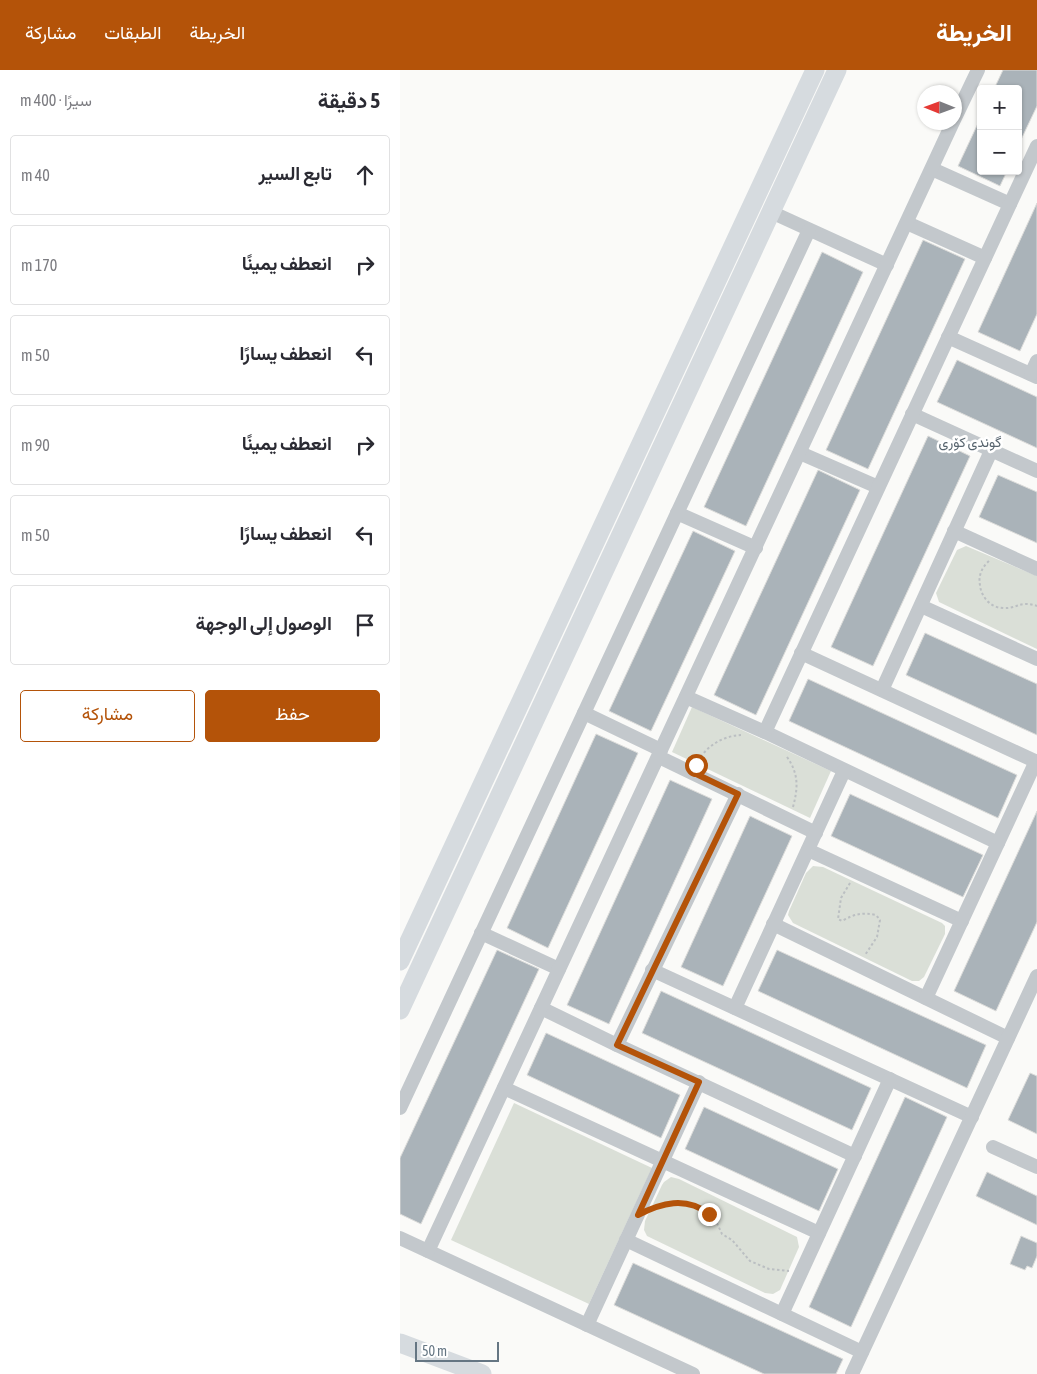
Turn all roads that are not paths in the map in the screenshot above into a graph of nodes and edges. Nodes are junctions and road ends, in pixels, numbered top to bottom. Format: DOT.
graph roads {
  1 [pos="815,70"];
  2 [pos="837,70"];
  3 [pos="978,70"];
  4 [pos="962,104"];
  5 [pos="950,130"];
  6 [pos="1037,146"];
  7 [pos="932,169"];
  8 [pos="1010,204"];
  9 [pos="771,212"];
  10 [pos="907,223"];
  11 [pos="809,230"];
  12 [pos="985,258"];
  13 [pos="887,265"];
  14 [pos="948,337"];
  15 [pos="1037,361"];
  16 [pos="1034,376"];
  17 [pos="664,394"];
  18 [pos="681,403"];
  19 [pos="912,414"];
  20 [pos="991,451"];
  21 [pos="800,453"];
  22 [pos="1037,472"];
  23 [pos="878,488"];
  24 [pos="677,513"];
  25 [pos="954,530"];
  26 [pos="756,548"];
  27 [pos="1037,569"];
  28 [pos="921,606"];
  29 [pos="801,654"];
  30 [pos="1037,659"];
  31 [pos="882,690"];
  32 [pos="686,697"];
  33 [pos="584,713"];
  34 [pos="769,734"];
  35 [pos="660,753"];
  36 [pos="1036,761"];
  37 [pos="844,770"];
  38 [pos="738,794"];
  39 [pos="816,833"];
  40 [pos="998,843"];
  41 [pos="808,850"];
  42 [pos="962,921"];
  43 [pos="774,924"];
  44 [pos="481,933"];
  45 [pos="400,961"];
  46 [pos="559,969"];
  47 [pos="652,970"];
  48 [pos="1037,976"];
  49 [pos="926,998"];
  50 [pos="541,1008"];
  51 [pos="735,1008"];
  52 [pos="400,1010"];
  53 [pos="1008,1038"];
  54 [pos="617,1045"];
  55 [pos="890,1079"];
  56 [pos="699,1082"];
  57 [pos="504,1088"];
  58 [pos="400,1108"];
  59 [pos="972,1116"];
  60 [pos="993,1147"];
  61 [pos="855,1156"];
  62 [pos="662,1162"];
  63 [pos="1037,1168"];
  64 [pos="819,1234"];
  65 [pos="400,1238"];
  66 [pos="626,1240"];
  67 [pos="428,1251"];
  68 [pos="782,1314"];
  69 [pos="587,1325"];
  70 [pos="400,1343"];
  71 [pos="862,1352"];
  72 [pos="482,1374"];
  73 [pos="693,1374"];
  74 [pos="852,1374"];
  1 -- 17 [label="street"];
  2 -- 9 [label="street"];
  3 -- 4 [label="street"];
  5 -- 7 [label="street"];
  6 -- 8 [label="street"];
  7 -- 8 [label="street"];
  7 -- 10 [label="street"];
  8 -- 12 [label="street"];
  9 -- 11 [label="street"];
  9 -- 18 [label="street"];
  10 -- 12 [label="street"];
  10 -- 13 [label="street"];
  11 -- 13 [label="street"];
  11 -- 24 [label="street"];
  12 -- 14 [label="street"];
  13 -- 21 [label="street"];
  14 -- 16 [label="street"];
  14 -- 19 [label="street"];
  15 -- 16 [label="street"];
  17 -- 18 [label="street"];
  17 -- 45 [label="street"];
  18 -- 52 [label="street"];
  19 -- 20 [label="street"];
  19 -- 23 [label="street"];
  20 -- 22 [label="street"];
  20 -- 25 [label="street"];
  21 -- 23 [label="street"];
  21 -- 26 [label="street"];
  23 -- 29 [label="street"];
  24 -- 26 [label="street"];
  24 -- 33 [label="street"];
  25 -- 27 [label="street"];
  25 -- 28 [label="street"];
  26 -- 32 [label="street"];
  28 -- 30 [label="street"];
  28 -- 31 [label="street"];
  29 -- 31 [label="street"];
  29 -- 34 [label="street"];
  31 -- 36 [label="street"];
  32 -- 34 [label="street"];
  32 -- 35 [label="street"];
  33 -- 35 [label="street"];
  33 -- 44 [label="street"];
  34 -- 37 [label="street"];
  35 -- 38 [label="street"];
  35 -- 46 [label="street"];
  36 -- 40 [label="street"];
  37 -- 39 [label="street"];
  37 -- 40 [label="street"];
  38 -- 39 [label="street"];
  38 -- 47 [label="street"];
  39 -- 41 [label="street"];
  40 -- 42 [label="street"];
  41 -- 42 [label="street"];
  41 -- 43 [label="street"];
  42 -- 49 [label="street"];
  43 -- 49 [label="street"];
  43 -- 51 [label="street"];
  44 -- 46 [label="street"];
  44 -- 58 [label="street"];
  46 -- 50 [label="street"];
  47 -- 51 [label="street"];
  47 -- 54 [label="street"];
  48 -- 53 [label="street"];
  49 -- 53 [label="street"];
  50 -- 54 [label="street"];
  50 -- 57 [label="street"];
  51 -- 55 [label="street"];
  53 -- 59 [label="street"];
  54 -- 56 [label="street"];
  55 -- 59 [label="street"];
  55 -- 61 [label="street"];
  56 -- 61 [label="street"];
  56 -- 62 [label="street"];
  57 -- 62 [label="street"];
  57 -- 67 [label="street"];
  59 -- 71 [label="street"];
  60 -- 63 [label="street"];
  61 -- 64 [label="street"];
  62 -- 64 [label="street"];
  62 -- 66 [label="street"];
  64 -- 68 [label="street"];
  65 -- 67 [label="street"];
  66 -- 68 [label="street"];
  66 -- 69 [label="street"];
  67 -- 69 [label="street"];
  68 -- 71 [label="street"];
  69 -- 73 [label="street"];
  70 -- 72 [label="street"];
  71 -- 74 [label="street"];
}
